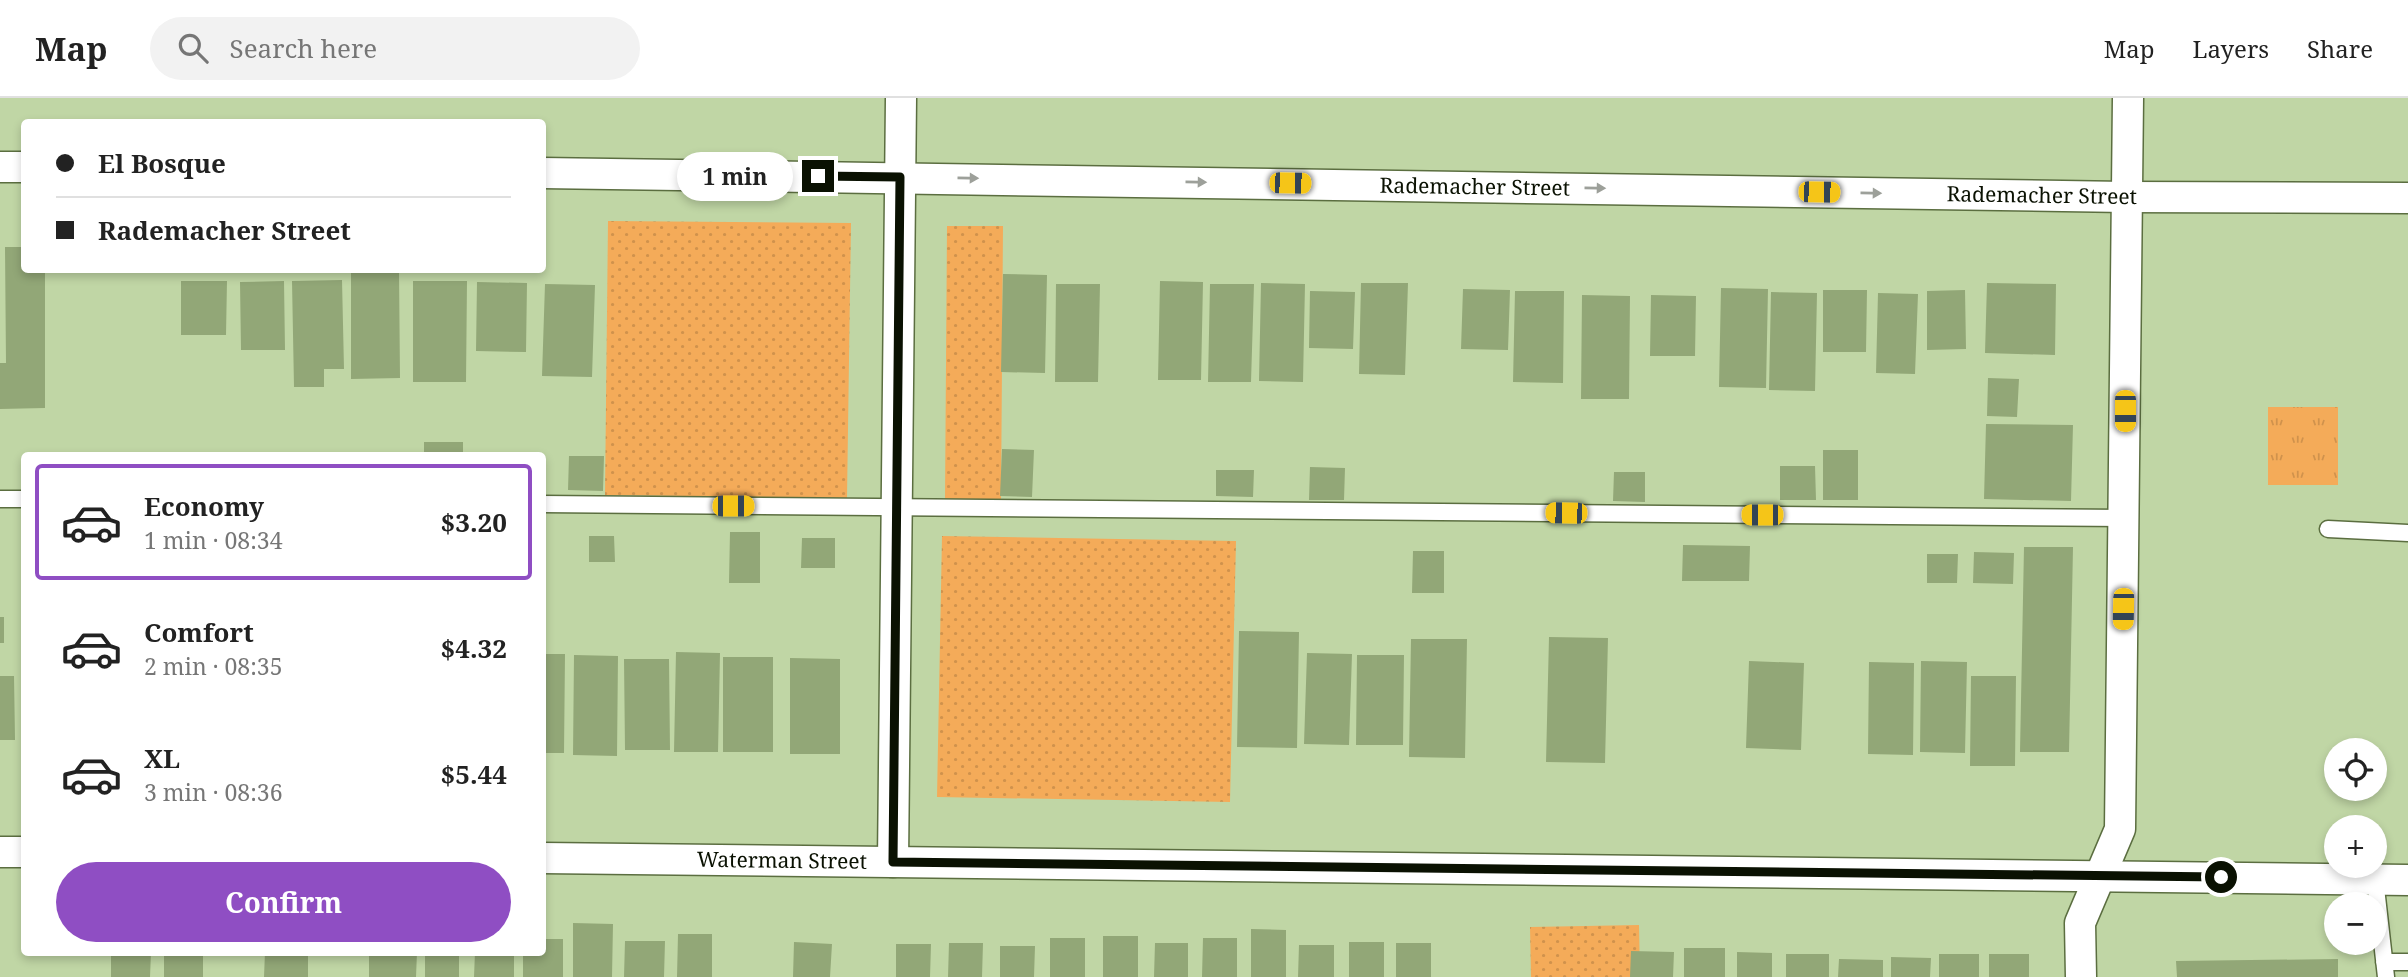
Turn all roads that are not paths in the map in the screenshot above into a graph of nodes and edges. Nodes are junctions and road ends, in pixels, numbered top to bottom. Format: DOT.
graph roads {
  1 [pos="901,98"];
  2 [pos="2128,98"];
  3 [pos="0,167"];
  4 [pos="21,167"];
  5 [pos="546,173"];
  6 [pos="900,177"];
  7 [pos="2125,197"];
  8 [pos="2408,198"];
  9 [pos="0,499"];
  10 [pos="21,499"];
  11 [pos="546,504"];
  12 [pos="897,508"];
  13 [pos="2125,518"];
  14 [pos="2328,529"];
  15 [pos="2408,533"];
  16 [pos="0,852"];
  17 [pos="21,852"];
  18 [pos="546,858"];
  19 [pos="893,862"];
  20 [pos="2100,875"];
  21 [pos="2375,879"];
  22 [pos="2408,880"];
  23 [pos="2408,962"];
  24 [pos="2385,969"];
  25 [pos="2081,977"];
  1 -- 6 [label="street"];
  2 -- 7 [label="street"];
  3 -- 4 [label="street"];
  5 -- 6 [label="street, Rademacher Street"];
  6 -- 7 [label="street, Rademacher Street, one-way"];
  6 -- 12 [label="street"];
  7 -- 8 [label="street, Rademacher Street"];
  7 -- 13 [label="street"];
  9 -- 10 [label="lane"];
  11 -- 12 [label="lane"];
  12 -- 13 [label="lane"];
  12 -- 19 [label="street"];
  13 -- 20 [label="street"];
  14 -- 15 [label="lane"];
  16 -- 17 [label="street"];
  18 -- 19 [label="street, Waterman Street"];
  19 -- 20 [label="street, Waterman Street"];
  20 -- 21 [label="street, Waterman Street"];
  20 -- 25 [label="street"];
  21 -- 22 [label="street, Waterman Street"];
  21 -- 24 [label="lane"];
  23 -- 24 [label="lane"];
}
